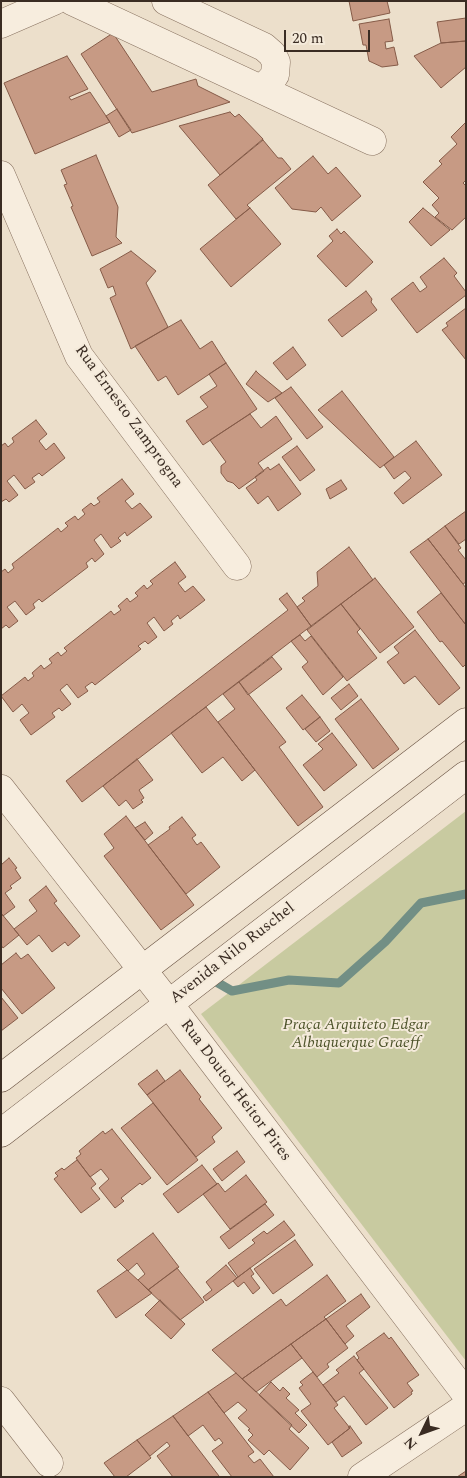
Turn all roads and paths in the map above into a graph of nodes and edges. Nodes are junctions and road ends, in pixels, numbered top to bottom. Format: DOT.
graph roads {
  1 [pos="54,1"];
  2 [pos="72,1"];
  3 [pos="166,1"];
  4 [pos="1,24"];
  5 [pos="259,88"];
  6 [pos="372,141"];
  7 [pos="1,175"];
  8 [pos="237,566"];
  9 [pos="466,722"];
  10 [pos="427,752"];
  11 [pos="460,780"];
  12 [pos="1,789"];
  13 [pos="142,970"];
  14 [pos="169,1004"];
  15 [pos="1,1078"];
  16 [pos="1,1133"];
  17 [pos="466,1394"];
  18 [pos="1,1401"];
  19 [pos="466,1407"];
  20 [pos="49,1463"];
  21 [pos="362,1477"];
  1 -- 4 [label="street"];
  2 -- 5 [label="street"];
  3 -- 5 [label="street"];
  5 -- 6 [label="street"];
  7 -- 8 [label="street, Rua Ernesto Zamprogna"];
  9 -- 10 [label="street"];
  10 -- 11 [label="street"];
  10 -- 13 [label="street"];
  11 -- 14 [label="street, Avenida Nilo Ruschel"];
  12 -- 13 [label="street, Rua Doutor Heitor Pires"];
  13 -- 14 [label="street, Rua Doutor Heitor Pires"];
  13 -- 15 [label="street"];
  14 -- 16 [label="street, Avenida Nilo Ruschel"];
  14 -- 17 [label="street, Rua Doutor Heitor Pires"];
  18 -- 20 [label="street"];
  19 -- 21 [label="street"];
}
